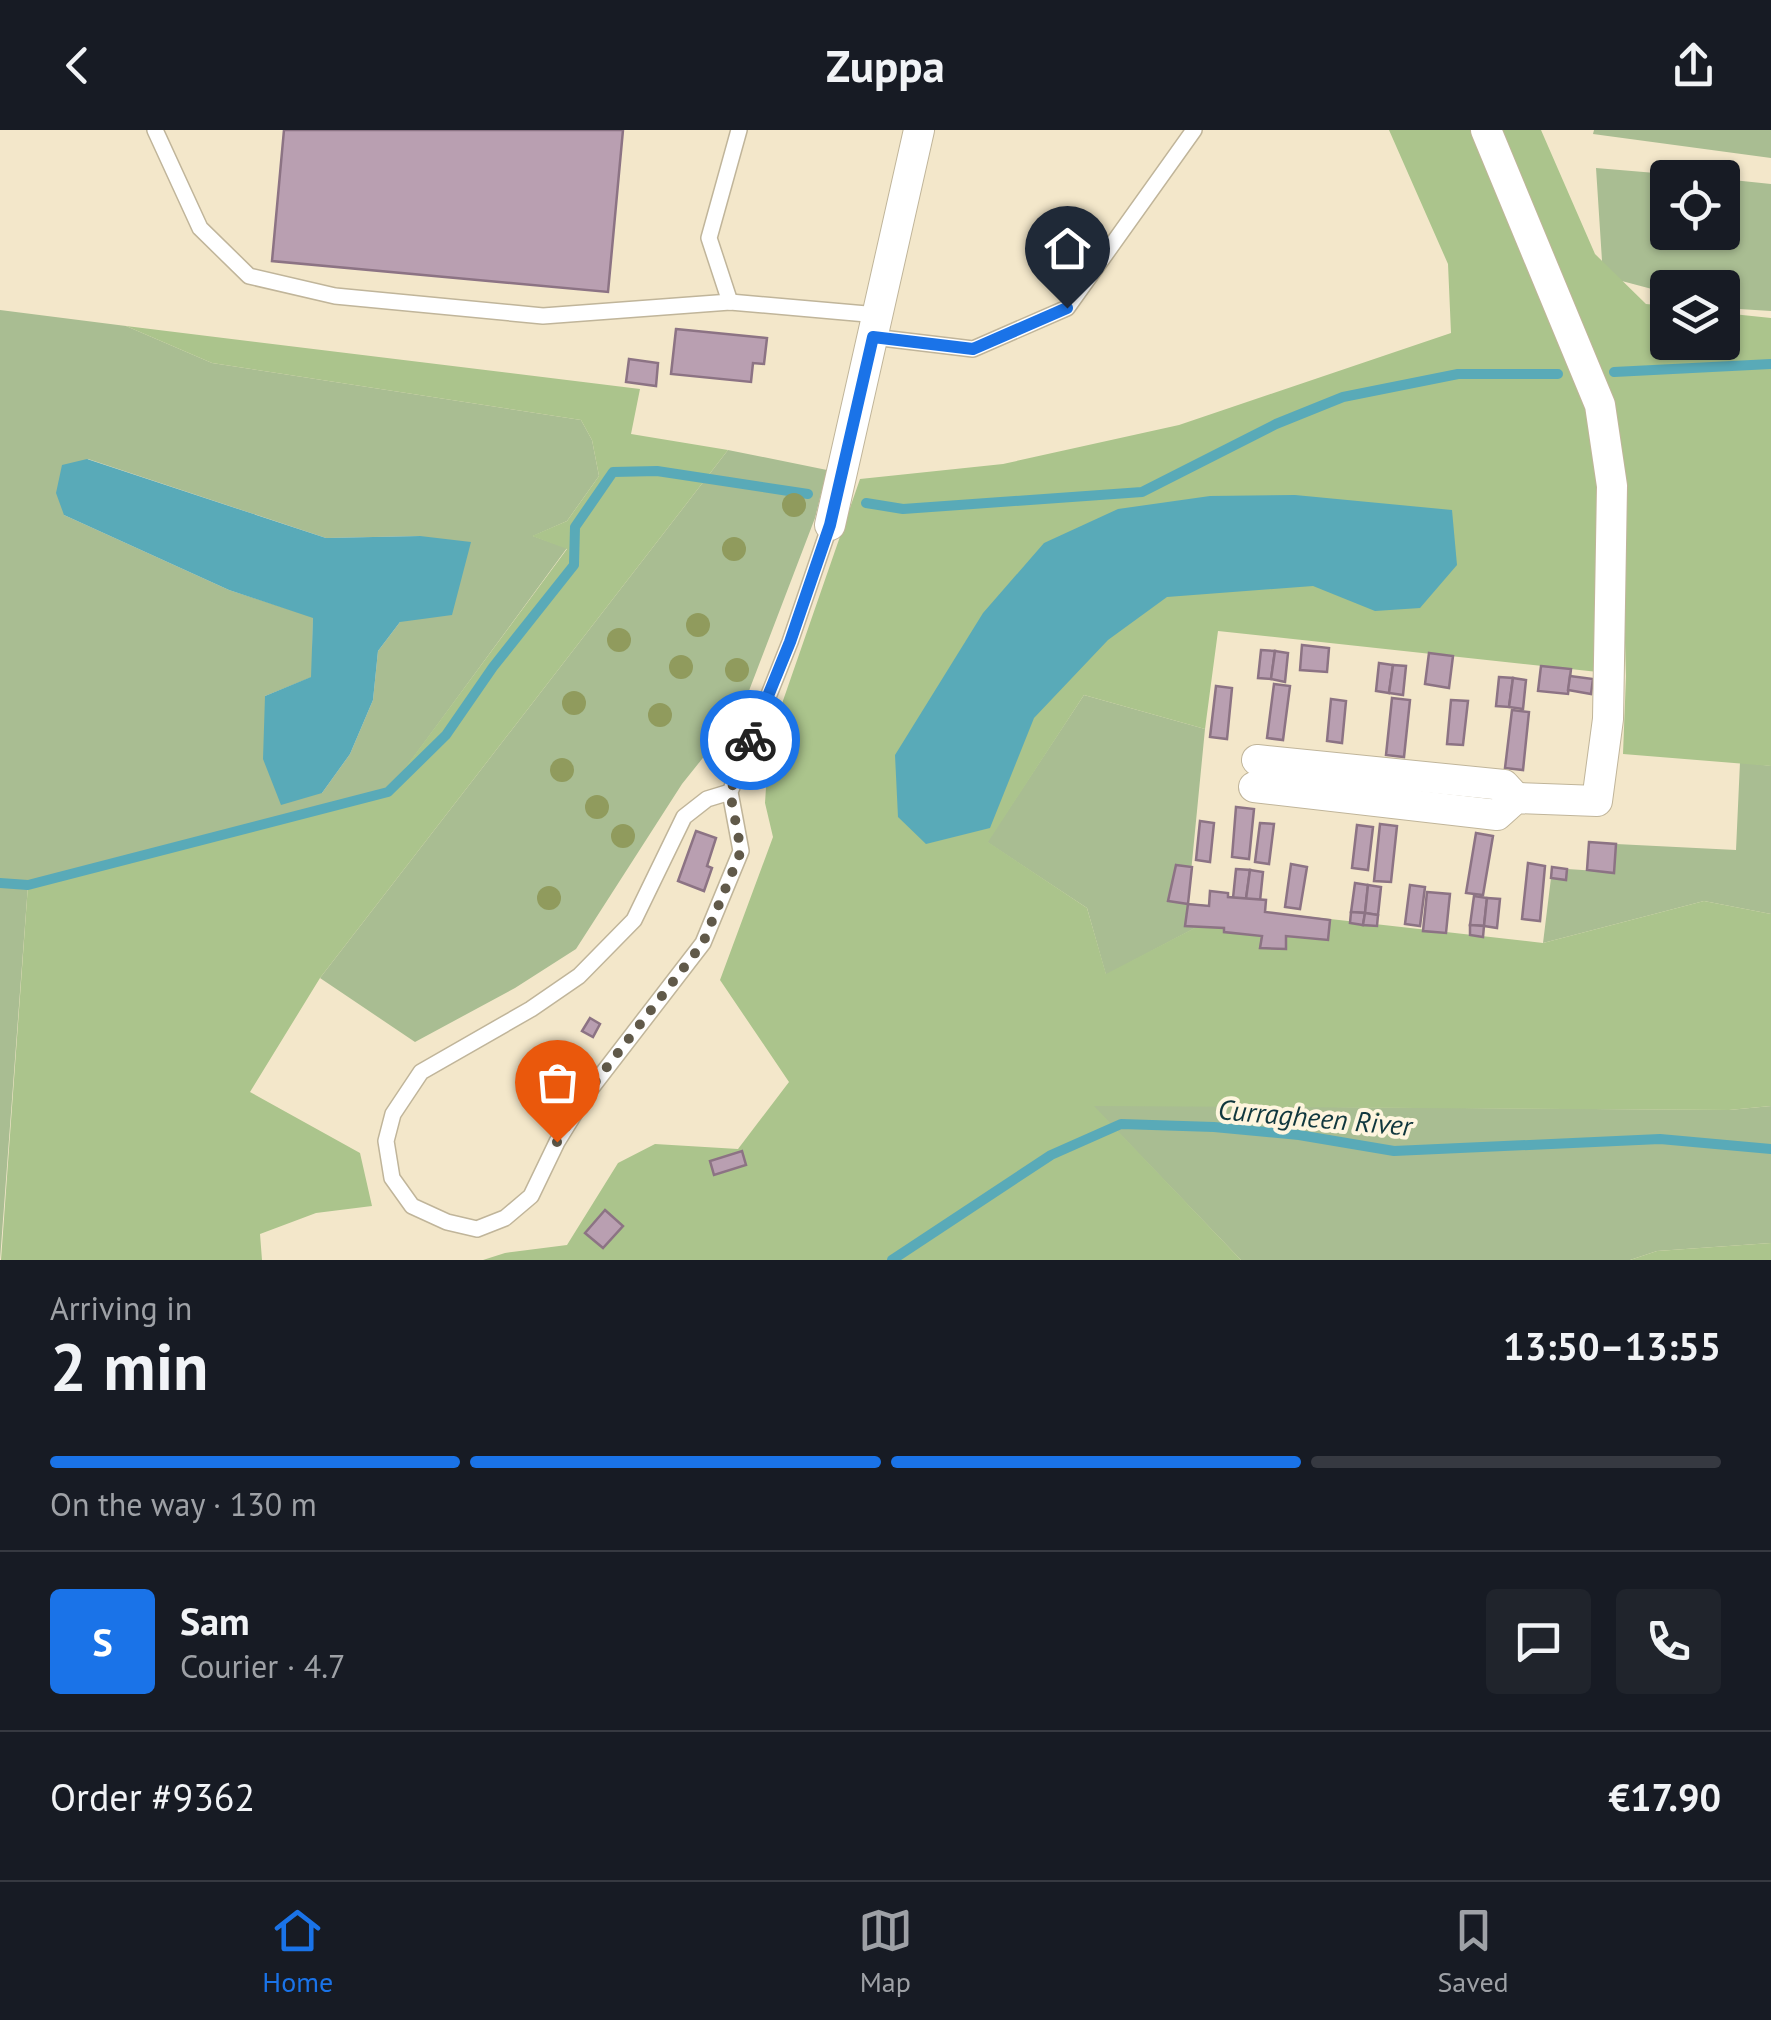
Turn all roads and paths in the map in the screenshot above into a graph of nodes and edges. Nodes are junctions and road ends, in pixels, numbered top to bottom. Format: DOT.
graph roads {
  1 [pos="155,130"];
  2 [pos="739,130"];
  3 [pos="919,130"];
  4 [pos="1194,130"];
  5 [pos="1486,130"];
  6 [pos="730,302"];
  7 [pos="876,326"];
  8 [pos="830,525"];
  9 [pos="1255,774"];
  10 [pos="730,792"];
  1 -- 6 [label="lane"];
  2 -- 6 [label="lane"];
  3 -- 7 [label="street"];
  4 -- 7 [label="lane"];
  5 -- 9 [label="street"];
  6 -- 7 [label="lane"];
  7 -- 8 [label="street"];
  8 -- 10 [label="lane"];
  10 -- 10 [label="lane"];
}
